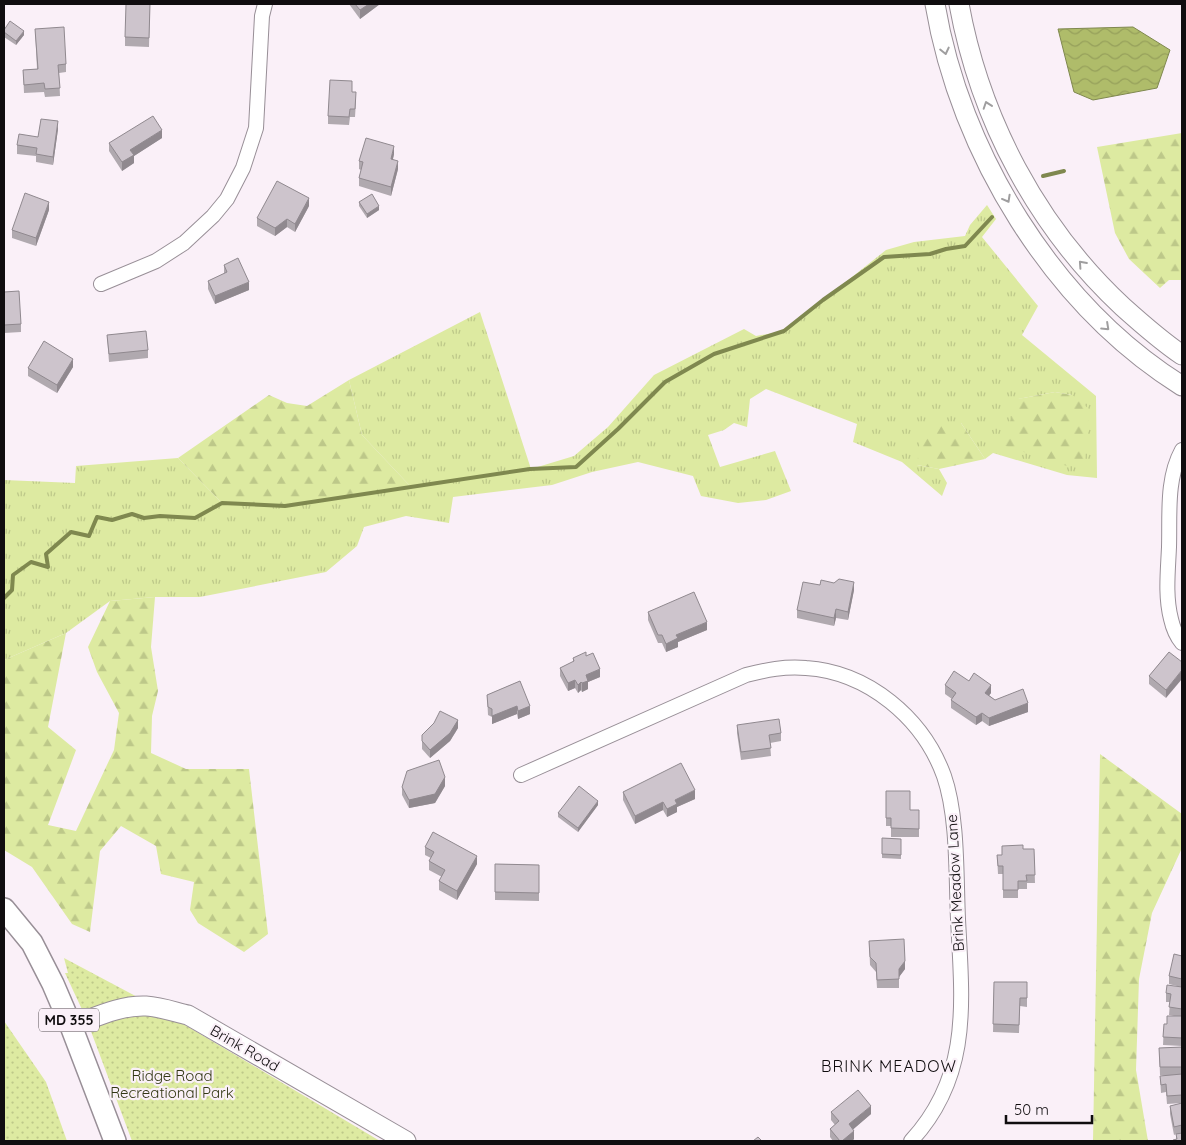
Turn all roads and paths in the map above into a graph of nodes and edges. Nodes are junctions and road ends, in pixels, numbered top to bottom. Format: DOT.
graph roads {
  1 [pos="265,4"];
  2 [pos="935,4"];
  3 [pos="959,4"];
  4 [pos="101,284"];
  5 [pos="1182,355"];
  6 [pos="1182,386"];
  7 [pos="1182,450"];
  8 [pos="1182,643"];
  9 [pos="521,776"];
  10 [pos="4,910"];
  11 [pos="71,1026"];
  12 [pos="115,1141"];
  13 [pos="406,1141"];
  14 [pos="911,1141"];
  1 -- 4 [label="street"];
  2 -- 6 [label="main road, one-way"];
  5 -- 3 [label="main road, one-way"];
  7 -- 8 [label="street"];
  9 -- 14 [label="street, Brink Meadow Lane"];
  10 -- 11 [label="main road, MD 355"];
  11 -- 12 [label="main road, MD 355"];
  11 -- 13 [label="main road, Brink Road"];
}
